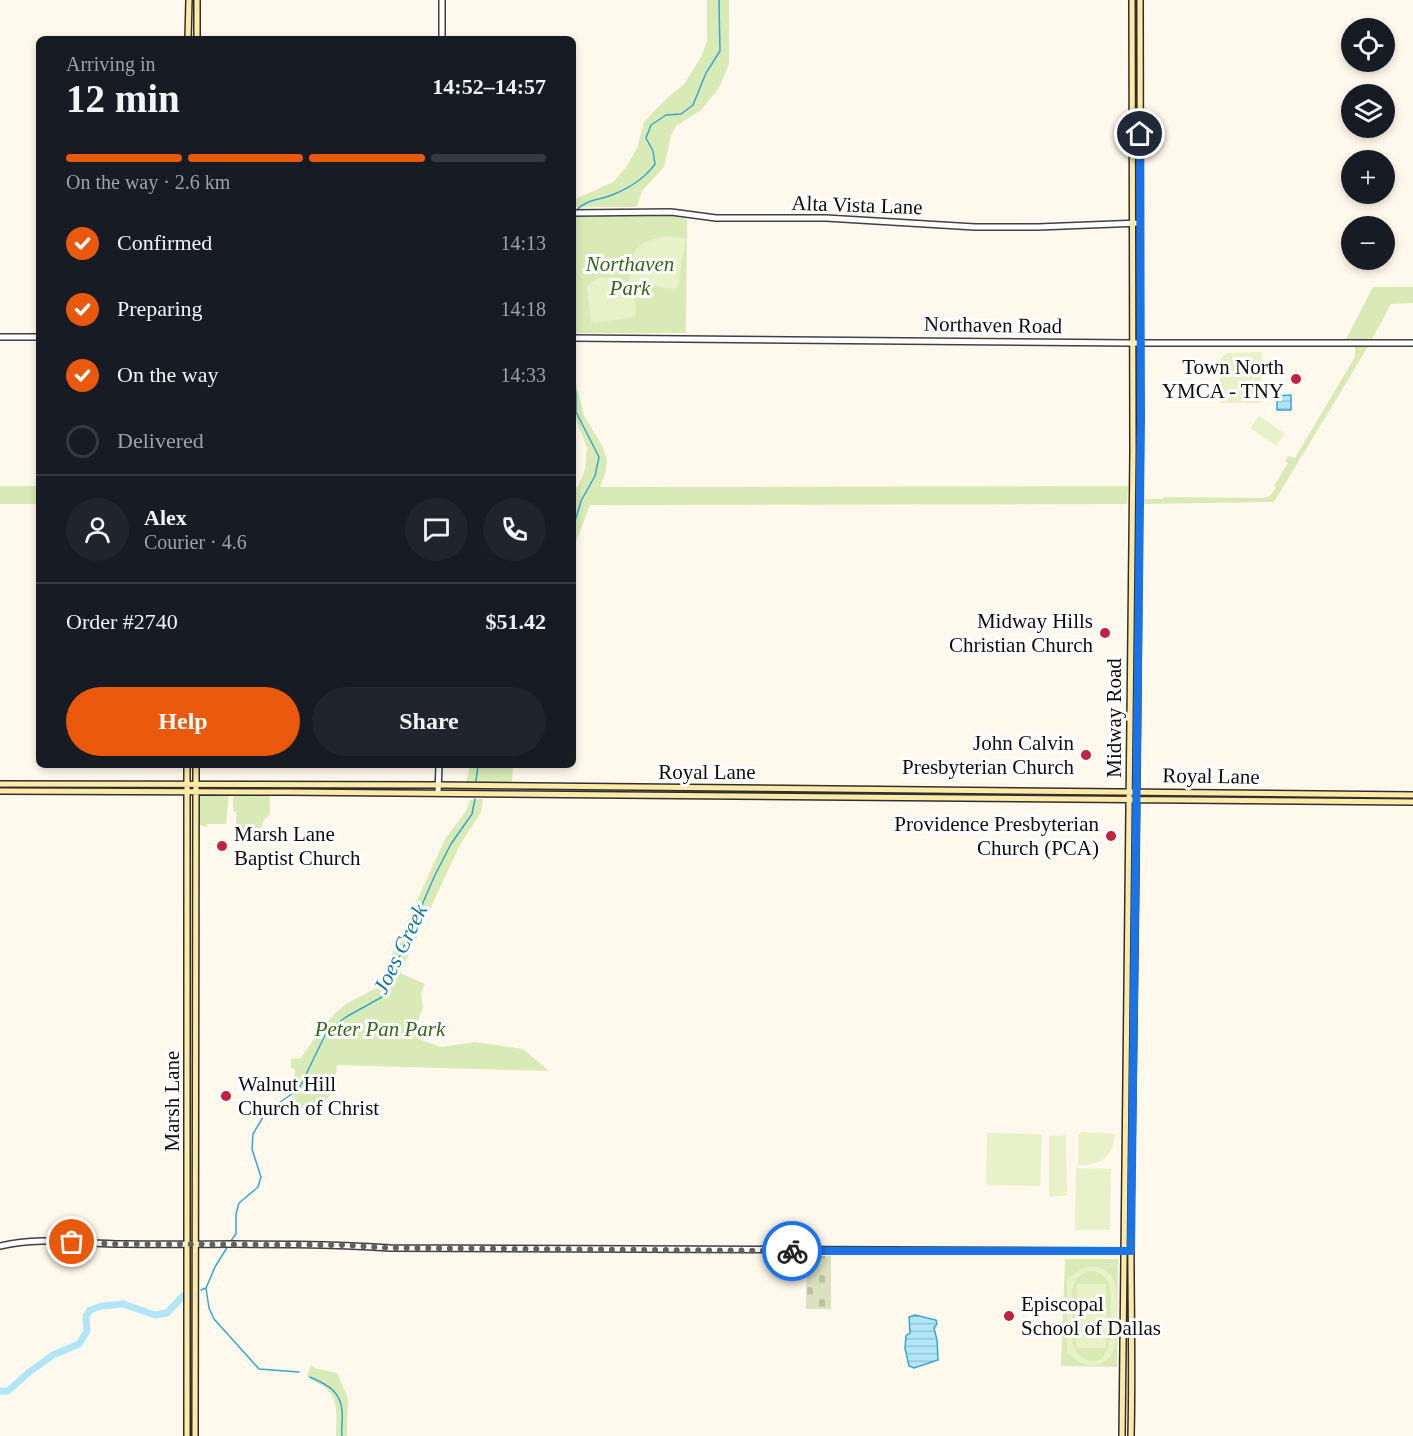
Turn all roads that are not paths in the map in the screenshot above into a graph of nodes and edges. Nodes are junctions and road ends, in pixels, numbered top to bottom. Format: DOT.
graph roads {
  1 [pos="189,0"];
  2 [pos="197,0"];
  3 [pos="442,0"];
  4 [pos="1132,0"];
  5 [pos="1140,0"];
  6 [pos="188,36"];
  7 [pos="197,36"];
  8 [pos="442,36"];
  9 [pos="576,213"];
  10 [pos="1132,223"];
  11 [pos="1140,223"];
  12 [pos="0,337"];
  13 [pos="36,337"];
  14 [pos="576,338"];
  15 [pos="1413,342"];
  16 [pos="1132,343"];
  17 [pos="1140,343"];
  18 [pos="188,768"];
  19 [pos="196,768"];
  20 [pos="439,768"];
  21 [pos="188,783"];
  22 [pos="196,783"];
  23 [pos="0,784"];
  24 [pos="285,784"];
  25 [pos="439,785"];
  26 [pos="380,786"];
  27 [pos="1076,790"];
  28 [pos="1134,791"];
  29 [pos="0,792"];
  30 [pos="188,792"];
  31 [pos="196,792"];
  32 [pos="285,792"];
  33 [pos="380,793"];
  34 [pos="438,794"];
  35 [pos="1413,795"];
  36 [pos="1076,798"];
  37 [pos="1134,799"];
  38 [pos="1413,802"];
  39 [pos="188,869"];
  40 [pos="196,869"];
  41 [pos="189,1245"];
  42 [pos="196,1245"];
  43 [pos="0,1246"];
  44 [pos="1127,1251"];
  45 [pos="1124,1353"];
  46 [pos="1132,1353"];
  47 [pos="188,1426"];
  48 [pos="195,1426"];
  49 [pos="187,1436"];
  50 [pos="195,1436"];
  51 [pos="1122,1436"];
  52 [pos="1131,1436"];
  1 -- 6 [label="main road"];
  2 -- 7 [label="main road"];
  3 -- 8 [label="street"];
  4 -- 10 [label="main road, Midway Road"];
  5 -- 11 [label="main road, Midway Road"];
  9 -- 10 [label="street, Alta Vista Lane"];
  10 -- 11 [label="street, Alta Vista Lane"];
  10 -- 16 [label="main road, Midway Road"];
  11 -- 17 [label="main road, Midway Road"];
  12 -- 13 [label="street"];
  14 -- 16 [label="street, Northaven Road"];
  15 -- 17 [label="street, Northaven Road"];
  16 -- 17 [label="street, Northaven Road"];
  16 -- 28 [label="main road, Midway Road"];
  17 -- 28 [label="main road, Midway Road"];
  18 -- 21 [label="main road, Marsh Lane"];
  19 -- 22 [label="main road, Marsh Lane"];
  20 -- 25 [label="street"];
  21 -- 22 [label="main road, Royal Lane"];
  21 -- 23 [label="main road, Royal Lane"];
  21 -- 30 [label="main road, Marsh Lane"];
  22 -- 24 [label="main road, Royal Lane"];
  22 -- 31 [label="main road, Marsh Lane"];
  24 -- 26 [label="main road, Royal Lane"];
  24 -- 32 [label="main road"];
  25 -- 26 [label="main road, Royal Lane"];
  25 -- 27 [label="main road, Royal Lane"];
  25 -- 34 [label="street"];
  26 -- 33 [label="main road"];
  27 -- 28 [label="main road, Royal Lane"];
  27 -- 36 [label="main road"];
  28 -- 35 [label="main road, Royal Lane"];
  28 -- 37 [label="main road, Midway Road"];
  29 -- 30 [label="main road, Royal Lane"];
  30 -- 31 [label="main road, Royal Lane"];
  30 -- 39 [label="main road, Marsh Lane"];
  31 -- 32 [label="main road, Royal Lane"];
  31 -- 40 [label="main road, Marsh Lane"];
  32 -- 33 [label="main road, Royal Lane"];
  33 -- 34 [label="main road, Royal Lane"];
  34 -- 36 [label="main road, Royal Lane"];
  36 -- 37 [label="main road, Royal Lane"];
  37 -- 38 [label="main road, Royal Lane"];
  37 -- 44 [label="main road, Midway Road"];
  39 -- 40 [label="main road"];
  39 -- 41 [label="main road, Marsh Lane"];
  40 -- 42 [label="main road, Marsh Lane"];
  41 -- 42 [label="street"];
  41 -- 43 [label="street"];
  41 -- 47 [label="main road, Marsh Lane"];
  42 -- 44 [label="street"];
  42 -- 48 [label="main road, Marsh Lane"];
  44 -- 45 [label="main road, Midway Road"];
  44 -- 46 [label="main road, Midway Road"];
  45 -- 46 [label="main road"];
  45 -- 51 [label="main road, Midway Road"];
  46 -- 52 [label="main road, Midway Road"];
  47 -- 48 [label="main road"];
  47 -- 49 [label="main road, Marsh Lane"];
  48 -- 50 [label="main road, Marsh Lane"];
}
